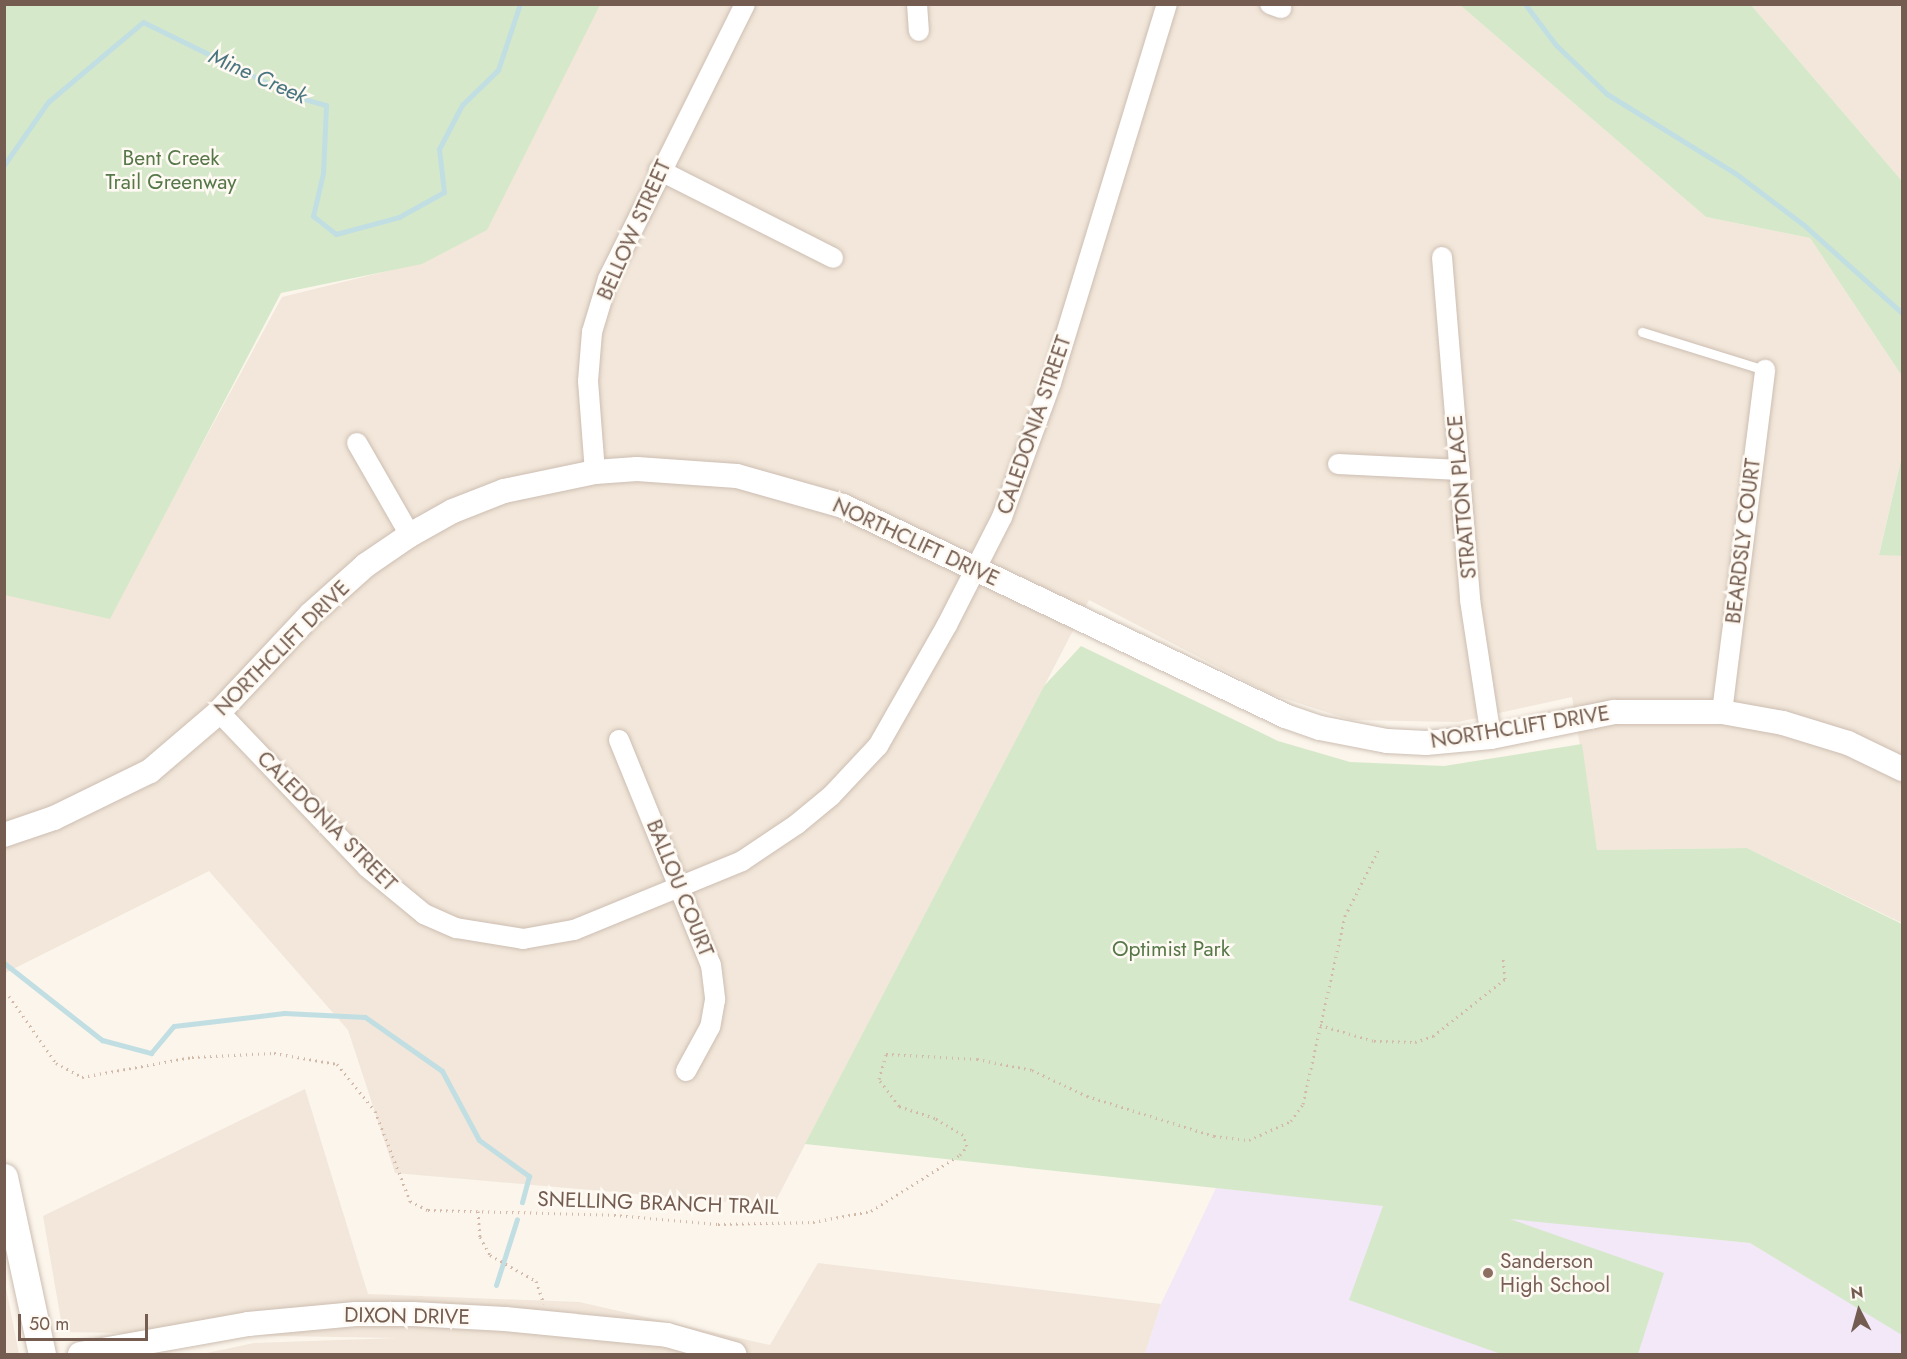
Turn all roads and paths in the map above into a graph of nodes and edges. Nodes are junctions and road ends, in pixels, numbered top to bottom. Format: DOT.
graph roads {
  1 [pos="745,4"];
  2 [pos="917,4"];
  3 [pos="1167,4"];
  4 [pos="919,31"];
  5 [pos="660,170"];
  6 [pos="1442,257"];
  7 [pos="833,258"];
  8 [pos="1642,332"];
  9 [pos="1765,370"];
  10 [pos="357,443"];
  11 [pos="1338,464"];
  12 [pos="1460,470"];
  13 [pos="595,472"];
  14 [pos="410,535"];
  15 [pos="976,569"];
  16 [pos="219,712"];
  17 [pos="1722,712"];
  18 [pos="1491,737"];
  19 [pos="619,740"];
  20 [pos="1902,769"];
  21 [pos="4,835"];
  22 [pos="1380,847"];
  23 [pos="681,889"];
  24 [pos="1503,956"];
  25 [pos="4,997"];
  26 [pos="1320,1025"];
  27 [pos="686,1071"];
  28 [pos="4,1177"];
  29 [pos="478,1211"];
  30 [pos="544,1322"];
  31 [pos="42,1354"];
  32 [pos="80,1354"];
  33 [pos="734,1354"];
  1 -- 5 [label="street, BELLOW STREET"];
  2 -- 4 [label="street"];
  3 -- 15 [label="street, CALEDONIA STREET"];
  5 -- 7 [label="street"];
  5 -- 13 [label="street, BELLOW STREET"];
  6 -- 12 [label="street, STRATTON PLACE"];
  8 -- 9 [label="lane"];
  9 -- 17 [label="street, BEARDSLY COURT"];
  10 -- 14 [label="street"];
  11 -- 12 [label="street"];
  12 -- 18 [label="street, STRATTON PLACE"];
  13 -- 14 [label="street, NORTHCLIFT DRIVE"];
  13 -- 15 [label="street, NORTHCLIFT DRIVE"];
  14 -- 16 [label="street, NORTHCLIFT DRIVE"];
  15 -- 18 [label="street, NORTHCLIFT DRIVE"];
  15 -- 23 [label="street, CALEDONIA STREET"];
  16 -- 21 [label="street, NORTHCLIFT DRIVE"];
  16 -- 23 [label="street, CALEDONIA STREET"];
  17 -- 18 [label="street, NORTHCLIFT DRIVE"];
  17 -- 20 [label="street, NORTHCLIFT DRIVE"];
  19 -- 23 [label="street, BALLOU COURT"];
  22 -- 26 [label="path, SNELLING BRANCH TRAIL"];
  23 -- 27 [label="street, BALLOU COURT"];
  24 -- 26 [label="path"];
  25 -- 29 [label="path, SNELLING BRANCH TRAIL"];
  26 -- 29 [label="path, SNELLING BRANCH TRAIL"];
  28 -- 31 [label="main road"];
  29 -- 30 [label="path"];
  30 -- 32 [label="street, DIXON DRIVE"];
  30 -- 33 [label="street, DIXON DRIVE"];
}
